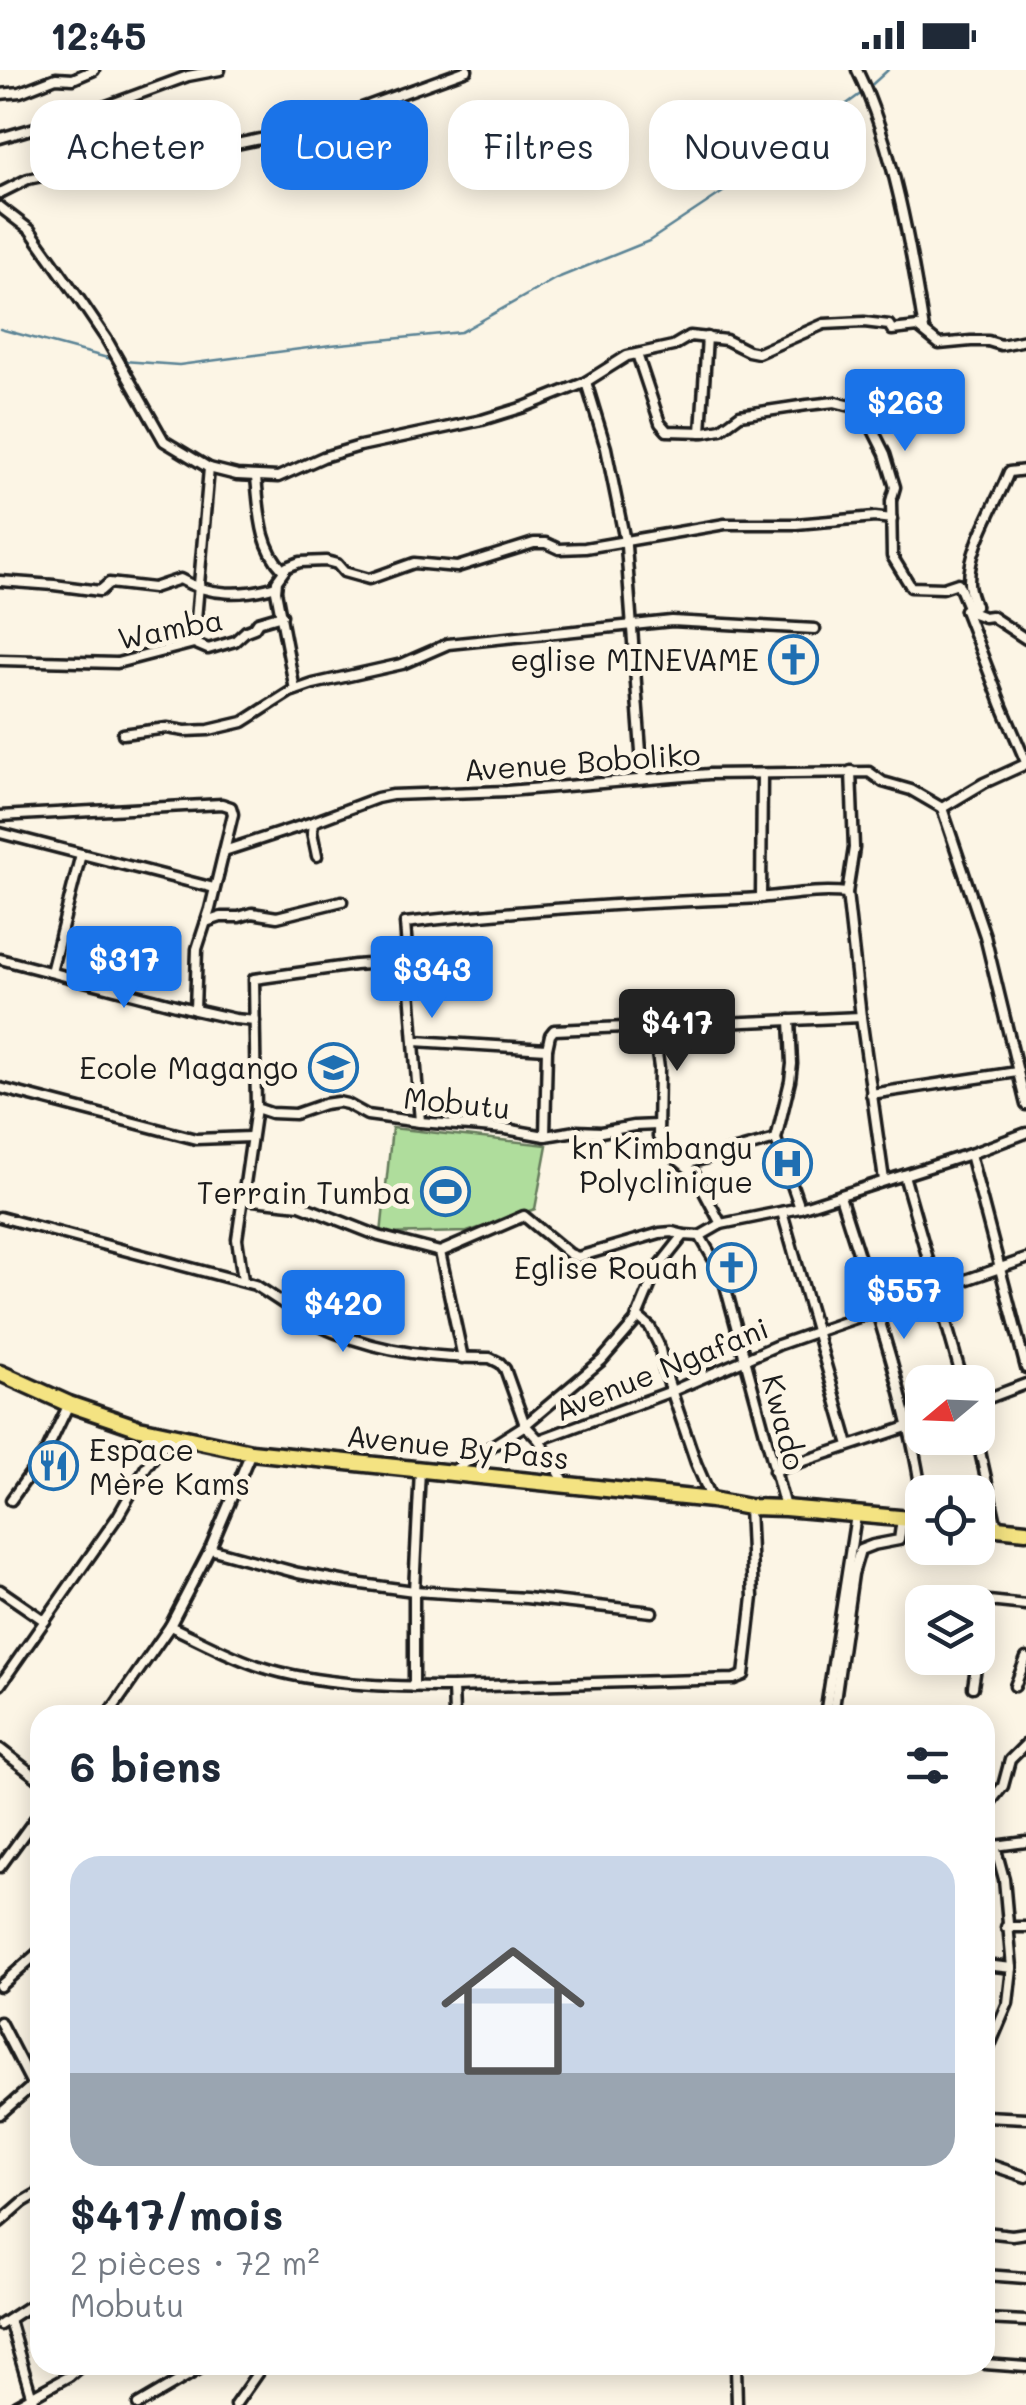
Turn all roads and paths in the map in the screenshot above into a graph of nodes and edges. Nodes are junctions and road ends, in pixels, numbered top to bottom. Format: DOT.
graph roads {
  1 [pos="94,70"];
  2 [pos="220,70"];
  3 [pos="467,70"];
  4 [pos="856,70"];
  5 [pos="0,94"];
  6 [pos="0,138"];
  7 [pos="0,192"];
  8 [pos="0,206"];
  9 [pos="924,330"];
  10 [pos="706,337"];
  11 [pos="1026,340"];
  12 [pos="637,354"];
  13 [pos="586,382"];
  14 [pos="701,432"];
  15 [pos="209,468"];
  16 [pos="1026,470"];
  17 [pos="256,478"];
  18 [pos="892,519"];
  19 [pos="625,542"];
  20 [pos="284,570"];
  21 [pos="0,581"];
  22 [pos="276,586"];
  23 [pos="199,590"];
  24 [pos="282,615"];
  25 [pos="633,625"];
  26 [pos="816,629"];
  27 [pos="1026,638"];
  28 [pos="194,643"];
  29 [pos="0,660"];
  30 [pos="294,690"];
  31 [pos="123,734"];
  32 [pos="1026,763"];
  33 [pos="851,770"];
  34 [pos="762,774"];
  35 [pos="643,780"];
  36 [pos="942,808"];
  37 [pos="0,816"];
  38 [pos="313,822"];
  39 [pos="0,833"];
  40 [pos="224,851"];
  41 [pos="81,854"];
  42 [pos="317,856"];
  43 [pos="214,888"];
  44 [pos="847,893"];
  45 [pos="762,898"];
  46 [pos="342,901"];
  47 [pos="206,922"];
  48 [pos="0,958"];
  49 [pos="409,961"];
  50 [pos="51,972"];
  51 [pos="196,1010"];
  52 [pos="861,1017"];
  53 [pos="790,1020"];
  54 [pos="256,1021"];
  55 [pos="653,1024"];
  56 [pos="415,1040"];
  57 [pos="547,1049"];
  58 [pos="1017,1072"];
  59 [pos="0,1088"];
  60 [pos="871,1094"];
  61 [pos="1026,1105"];
  62 [pos="256,1108"];
  63 [pos="420,1122"];
  64 [pos="658,1125"];
  65 [pos="1026,1134"];
  66 [pos="545,1136"];
  67 [pos="250,1138"];
  68 [pos="776,1139"];
  69 [pos="970,1154"];
  70 [pos="685,1164"];
  71 [pos="904,1175"];
  72 [pos="884,1180"];
  73 [pos="840,1196"];
  74 [pos="243,1199"];
  75 [pos="800,1208"];
  76 [pos="782,1212"];
  77 [pos="0,1216"];
  78 [pos="721,1224"];
  79 [pos="684,1235"];
  80 [pos="700,1236"];
  81 [pos="440,1252"];
  82 [pos="1026,1259"];
  83 [pos="998,1269"];
  84 [pos="243,1280"];
  85 [pos="937,1290"];
  86 [pos="876,1311"];
  87 [pos="638,1316"];
  88 [pos="816,1333"];
  89 [pos="463,1358"];
  90 [pos="746,1360"];
  91 [pos="959,1365"];
  92 [pos="1026,1368"];
  93 [pos="0,1373"];
  94 [pos="1026,1384"];
  95 [pos="672,1391"];
  96 [pos="995,1396"];
  97 [pos="70,1404"];
  98 [pos="905,1417"];
  99 [pos="525,1425"];
  100 [pos="905,1429"];
  101 [pos="170,1436"];
  102 [pos="539,1440"];
  103 [pos="849,1445"];
  104 [pos="251,1452"];
  105 [pos="981,1455"];
  106 [pos="420,1470"];
  107 [pos="774,1471"];
  108 [pos="448,1474"];
  109 [pos="566,1484"];
  110 [pos="11,1500"];
  111 [pos="712,1500"];
  112 [pos="748,1507"];
  113 [pos="785,1508"];
  114 [pos="856,1514"];
  115 [pos="902,1519"];
  116 [pos="905,1519"];
  117 [pos="996,1528"];
  118 [pos="1026,1531"];
  119 [pos="210,1549"];
  120 [pos="0,1590"];
  121 [pos="414,1590"];
  122 [pos="995,1602"];
  123 [pos="1026,1606"];
  124 [pos="652,1612"];
  125 [pos="45,1620"];
  126 [pos="170,1626"];
  127 [pos="1026,1658"];
  128 [pos="975,1675"];
  129 [pos="0,1685"];
  130 [pos="973,1686"];
  131 [pos="1015,1686"];
  132 [pos="414,1687"];
  133 [pos="453,1687"];
  134 [pos="115,1705"];
  135 [pos="454,1705"];
  136 [pos="827,1705"];
  137 [pos="834,1705"];
  138 [pos="1026,1744"];
  139 [pos="0,1750"];
  140 [pos="30,1772"];
  141 [pos="995,1795"];
  142 [pos="30,1826"];
  143 [pos="1026,1842"];
  144 [pos="995,1846"];
  145 [pos="0,1867"];
  146 [pos="1006,1927"];
  147 [pos="1026,1927"];
  148 [pos="30,1959"];
  149 [pos="995,1966"];
  150 [pos="1012,1968"];
  151 [pos="0,1986"];
  152 [pos="0,2022"];
  153 [pos="996,2032"];
  154 [pos="30,2072"];
  155 [pos="30,2087"];
  156 [pos="0,2114"];
  157 [pos="995,2116"];
  158 [pos="1026,2118"];
  159 [pos="995,2167"];
  160 [pos="1026,2178"];
  161 [pos="30,2198"];
  162 [pos="0,2222"];
  163 [pos="995,2233"];
  164 [pos="1026,2233"];
  165 [pos="995,2276"];
  166 [pos="1026,2278"];
  167 [pos="30,2305"];
  168 [pos="995,2319"];
  169 [pos="1026,2321"];
  170 [pos="4,2322"];
  171 [pos="995,2364"];
  172 [pos="1026,2366"];
  173 [pos="70,2375"];
  174 [pos="189,2375"];
  175 [pos="256,2375"];
  176 [pos="736,2375"];
  177 [pos="33,2401"];
  178 [pos="16,2405"];
  179 [pos="138,2405"];
  180 [pos="234,2405"];
  181 [pos="737,2405"];
  1 -- 5 [label="street"];
  2 -- 6 [label="street"];
  3 -- 7 [label="street"];
  4 -- 9 [label="street"];
  8 -- 15 [label="street"];
  9 -- 10 [label="street"];
  9 -- 11 [label="street"];
  10 -- 12 [label="street"];
  10 -- 14 [label="street"];
  12 -- 13 [label="street"];
  12 -- 14 [label="street"];
  13 -- 17 [label="street"];
  13 -- 19 [label="street"];
  14 -- 18 [label="street"];
  15 -- 17 [label="street"];
  15 -- 23 [label="street"];
  16 -- 18 [label="street"];
  17 -- 20 [label="street"];
  18 -- 19 [label="street"];
  19 -- 20 [label="street"];
  19 -- 25 [label="street"];
  20 -- 22 [label="street"];
  21 -- 23 [label="street"];
  22 -- 23 [label="street"];
  22 -- 24 [label="street"];
  23 -- 28 [label="street"];
  24 -- 28 [label="street, Wamba"];
  24 -- 30 [label="street"];
  25 -- 26 [label="street"];
  25 -- 30 [label="street"];
  25 -- 35 [label="street"];
  27 -- 32 [label="street"];
  28 -- 29 [label="street, Wamba"];
  30 -- 31 [label="street"];
  32 -- 36 [label="street"];
  33 -- 34 [label="street, Avenue Boboliko"];
  33 -- 36 [label="street, Avenue Boboliko"];
  33 -- 44 [label="street"];
  34 -- 35 [label="street, Avenue Boboliko"];
  34 -- 45 [label="street"];
  35 -- 38 [label="street, Avenue Boboliko"];
  36 -- 58 [label="street"];
  37 -- 40 [label="street"];
  38 -- 40 [label="street, Avenue Boboliko"];
  38 -- 42 [label="street"];
  39 -- 41 [label="street"];
  40 -- 43 [label="street"];
  41 -- 43 [label="street"];
  41 -- 50 [label="street"];
  43 -- 47 [label="street"];
  44 -- 45 [label="street"];
  44 -- 52 [label="street"];
  45 -- 49 [label="street"];
  46 -- 47 [label="street"];
  47 -- 51 [label="street"];
  48 -- 50 [label="street"];
  49 -- 54 [label="street"];
  49 -- 56 [label="street"];
  50 -- 51 [label="street"];
  51 -- 54 [label="street"];
  52 -- 53 [label="street"];
  52 -- 60 [label="street"];
  53 -- 55 [label="street"];
  53 -- 68 [label="street"];
  54 -- 62 [label="street"];
  55 -- 57 [label="street"];
  55 -- 64 [label="street"];
  56 -- 57 [label="street"];
  56 -- 63 [label="street"];
  57 -- 66 [label="street"];
  58 -- 60 [label="street"];
  58 -- 61 [label="street"];
  59 -- 67 [label="street"];
  60 -- 72 [label="street"];
  62 -- 63 [label="street, Mobutu"];
  62 -- 67 [label="street"];
  63 -- 66 [label="street, Mobutu"];
  64 -- 66 [label="street, Mobutu"];
  64 -- 70 [label="street"];
  65 -- 69 [label="street"];
  67 -- 74 [label="street"];
  68 -- 70 [label="street"];
  68 -- 75 [label="street"];
  69 -- 71 [label="street"];
  69 -- 83 [label="street"];
  70 -- 78 [label="street"];
  71 -- 72 [label="street"];
  71 -- 85 [label="street"];
  72 -- 73 [label="street"];
  73 -- 75 [label="street"];
  73 -- 86 [label="street"];
  74 -- 81 [label="street"];
  74 -- 84 [label="street"];
  75 -- 76 [label="street"];
  76 -- 78 [label="street"];
  76 -- 88 [label="street"];
  77 -- 84 [label="street"];
  78 -- 80 [label="street"];
  79 -- 80 [label="street"];
  79 -- 81 [label="street"];
  79 -- 87 [label="street"];
  80 -- 90 [label="street, Kwado"];
  81 -- 89 [label="street"];
  82 -- 83 [label="street, Avenue Ngafani"];
  83 -- 85 [label="street, Avenue Ngafani"];
  83 -- 92 [label="street"];
  84 -- 89 [label="street"];
  85 -- 86 [label="street, Avenue Ngafani"];
  85 -- 91 [label="street"];
  86 -- 88 [label="street, Avenue Ngafani"];
  86 -- 98 [label="street"];
  87 -- 95 [label="street"];
  87 -- 99 [label="street"];
  88 -- 90 [label="street, Avenue Ngafani"];
  88 -- 103 [label="street"];
  89 -- 99 [label="street"];
  90 -- 95 [label="street, Avenue Ngafani"];
  90 -- 107 [label="street, Kwado"];
  93 -- 97 [label="highway, Avenue By Pass"];
  94 -- 96 [label="street"];
  95 -- 102 [label="street, Avenue Ngafani"];
  95 -- 111 [label="street"];
  97 -- 101 [label="highway, Avenue By Pass"];
  97 -- 110 [label="street"];
  99 -- 102 [label="street"];
  99 -- 108 [label="street"];
  100 -- 103 [label="street"];
  101 -- 104 [label="highway, Avenue By Pass"];
  101 -- 125 [label="street"];
  102 -- 109 [label="street"];
  103 -- 107 [label="street"];
  104 -- 106 [label="highway, Avenue By Pass"];
  104 -- 119 [label="street"];
  105 -- 117 [label="street"];
  106 -- 108 [label="highway, Avenue By Pass"];
  106 -- 121 [label="street"];
  107 -- 113 [label="street, Kwado"];
  108 -- 109 [label="highway, Avenue By Pass"];
  109 -- 111 [label="highway, Avenue By Pass"];
  111 -- 112 [label="highway, Avenue By Pass"];
  112 -- 113 [label="highway, Avenue By Pass"];
  112 -- 133 [label="street"];
  113 -- 114 [label="highway, Avenue By Pass"];
  114 -- 115 [label="highway, Avenue By Pass"];
  114 -- 136 [label="street"];
  115 -- 116 [label="highway, Avenue By Pass"];
  115 -- 137 [label="street"];
  117 -- 118 [label="highway"];
  119 -- 121 [label="street"];
  119 -- 126 [label="street"];
  120 -- 125 [label="street"];
  121 -- 124 [label="street"];
  121 -- 132 [label="street"];
  122 -- 123 [label="street"];
  125 -- 129 [label="street"];
  126 -- 132 [label="street"];
  126 -- 134 [label="street"];
  127 -- 131 [label="street"];
  128 -- 130 [label="street"];
  132 -- 133 [label="street"];
  133 -- 135 [label="street"];
  138 -- 141 [label="street"];
  139 -- 140 [label="street"];
  142 -- 145 [label="street"];
  143 -- 144 [label="street"];
  144 -- 146 [label="street"];
  146 -- 147 [label="street"];
  146 -- 150 [label="street"];
  148 -- 151 [label="street"];
  149 -- 150 [label="street"];
  150 -- 153 [label="street"];
  152 -- 154 [label="street"];
  155 -- 156 [label="street"];
  157 -- 158 [label="street"];
  159 -- 160 [label="street"];
  161 -- 162 [label="street"];
  163 -- 164 [label="street"];
  165 -- 166 [label="street"];
  167 -- 170 [label="street"];
  168 -- 169 [label="street"];
  170 -- 177 [label="street"];
  171 -- 172 [label="street"];
  173 -- 177 [label="street"];
  174 -- 179 [label="street"];
  175 -- 180 [label="street"];
  176 -- 181 [label="street"];
  177 -- 178 [label="street"];
}
